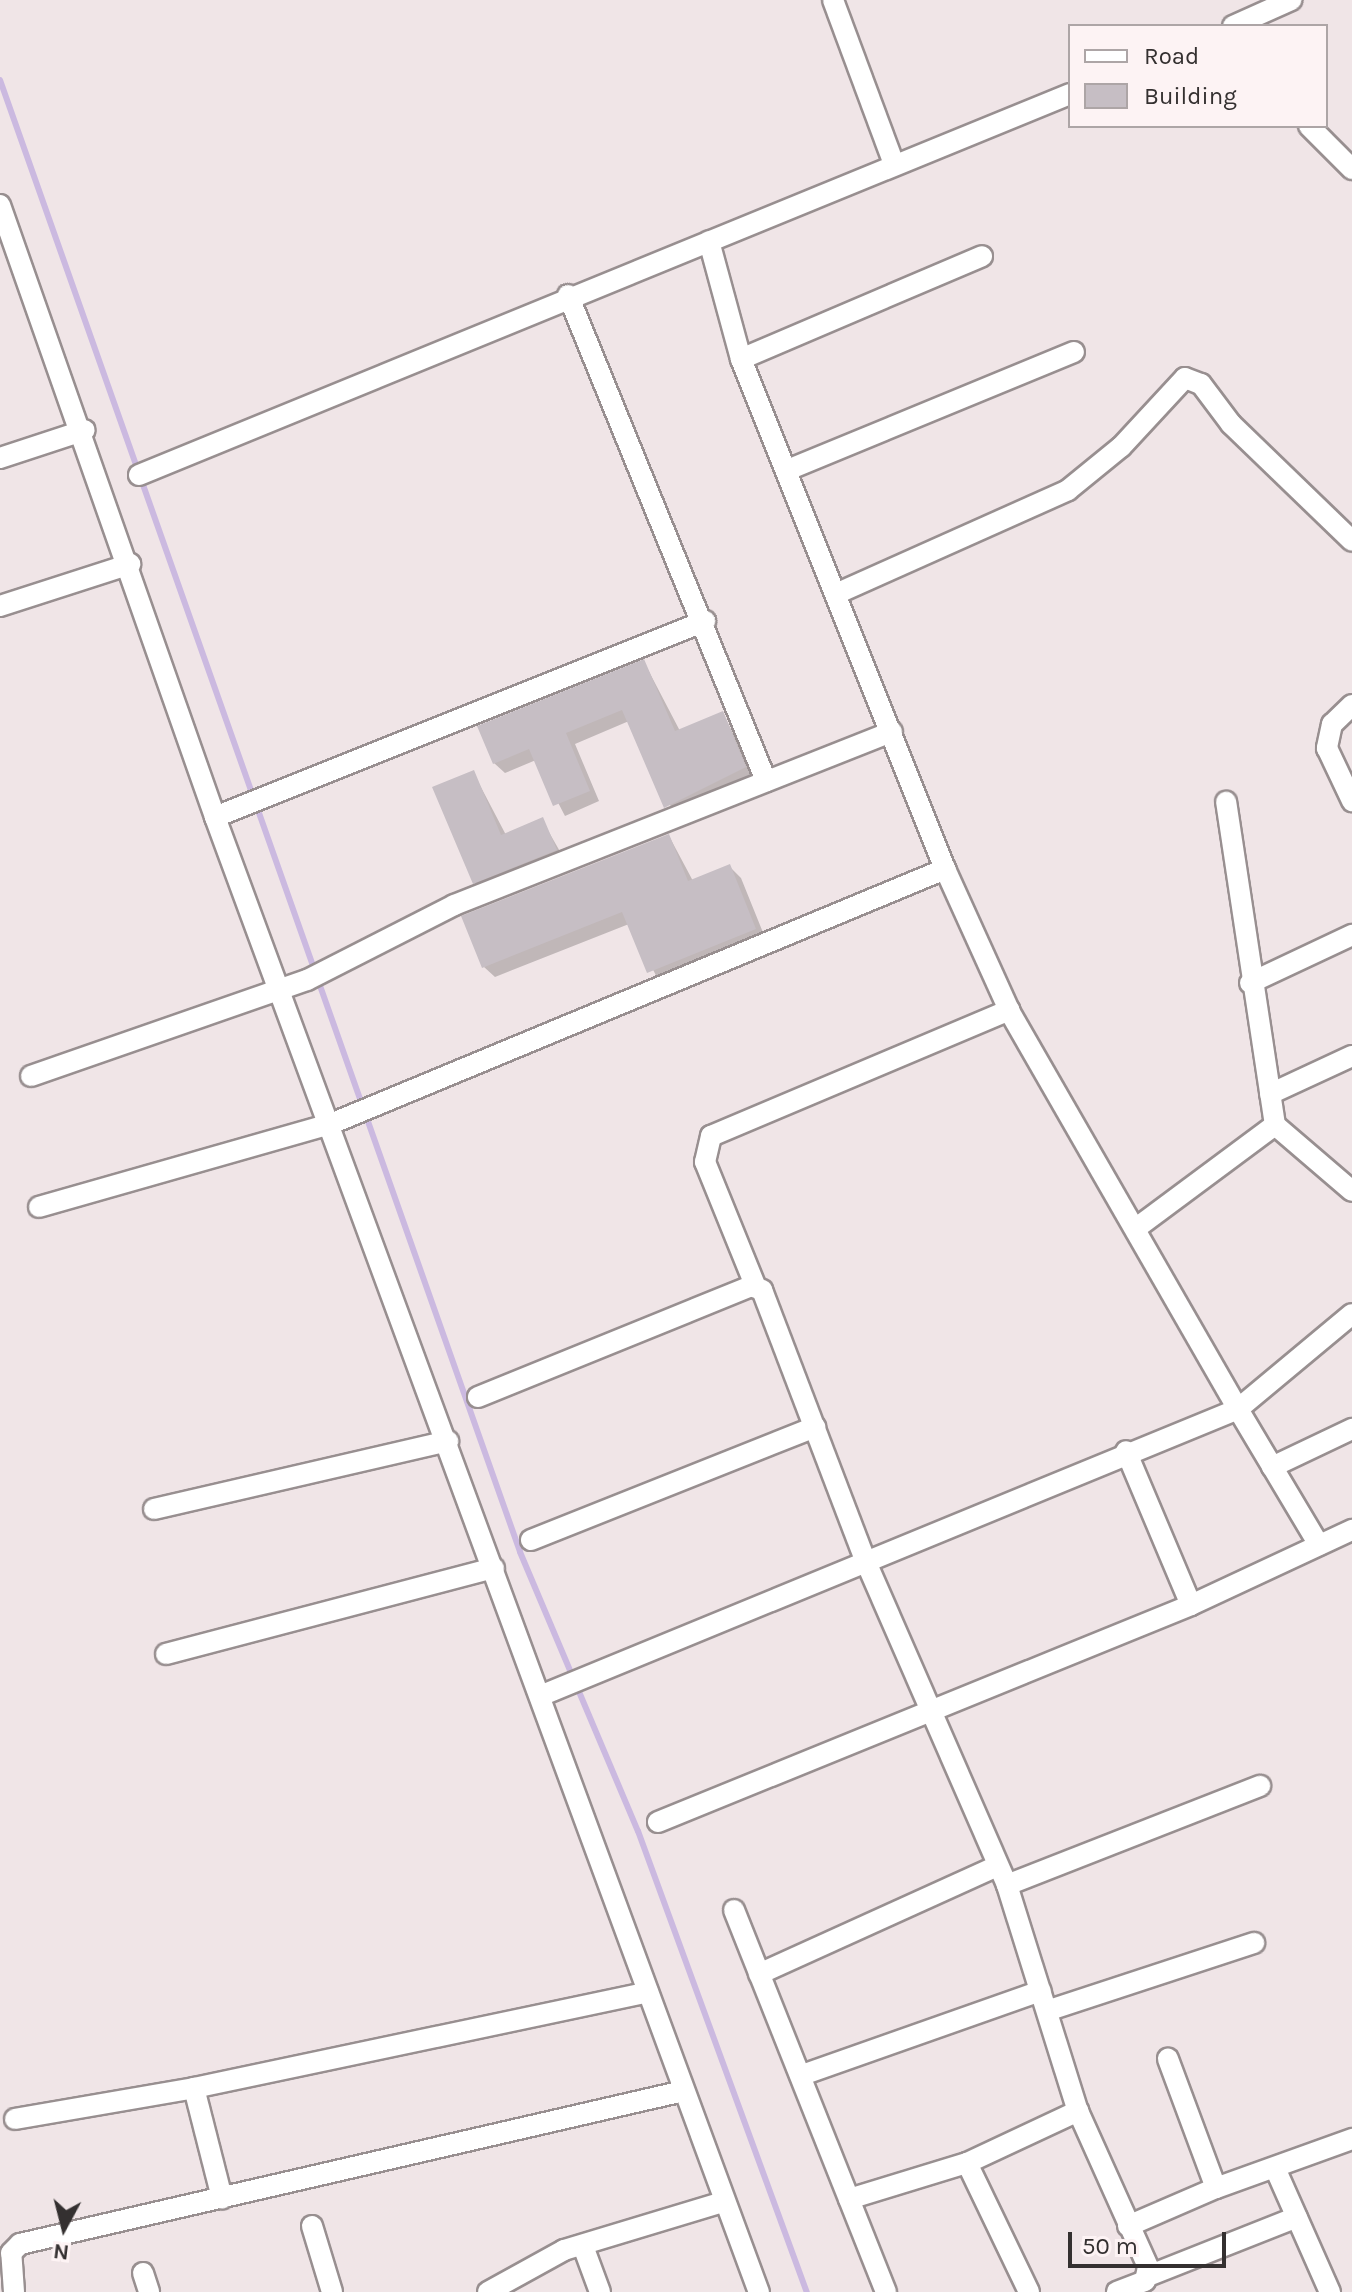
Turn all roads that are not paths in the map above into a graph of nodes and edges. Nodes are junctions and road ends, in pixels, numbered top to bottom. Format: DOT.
graph roads {
  1 [pos="833,0"];
  2 [pos="1291,0"];
  3 [pos="1237,24"];
  4 [pos="1068,95"];
  5 [pos="1311,128"];
  6 [pos="894,164"];
  7 [pos="1352,169"];
  8 [pos="0,205"];
  9 [pos="709,241"];
  10 [pos="982,256"];
  11 [pos="568,295"];
  12 [pos="1074,352"];
  13 [pos="741,359"];
  14 [pos="85,430"];
  15 [pos="0,458"];
  16 [pos="790,469"];
  17 [pos="139,475"];
  18 [pos="1352,541"];
  19 [pos="130,564"];
  20 [pos="838,593"];
  21 [pos="0,606"];
  22 [pos="705,621"];
  23 [pos="1352,705"];
  24 [pos="892,732"];
  25 [pos="766,781"];
  26 [pos="1352,801"];
  27 [pos="1226,802"];
  28 [pos="215,817"];
  29 [pos="945,869"];
  30 [pos="1352,935"];
  31 [pos="1250,983"];
  32 [pos="283,989"];
  33 [pos="1009,1010"];
  34 [pos="1352,1056"];
  35 [pos="31,1076"];
  36 [pos="1270,1094"];
  37 [pos="348,1117"];
  38 [pos="1275,1125"];
  39 [pos="1352,1191"];
  40 [pos="39,1207"];
  41 [pos="1139,1226"];
  42 [pos="755,1285"];
  43 [pos="1352,1314"];
  44 [pos="478,1397"];
  45 [pos="1238,1409"];
  46 [pos="815,1427"];
  47 [pos="1352,1429"];
  48 [pos="448,1441"];
  49 [pos="1126,1451"];
  50 [pos="1272,1467"];
  51 [pos="154,1509"];
  52 [pos="1352,1530"];
  53 [pos="531,1540"];
  54 [pos="1319,1545"];
  55 [pos="866,1562"];
  56 [pos="494,1568"];
  57 [pos="1191,1605"];
  58 [pos="166,1654"];
  59 [pos="548,1693"];
  60 [pos="929,1708"];
  61 [pos="1260,1786"];
  62 [pos="658,1822"];
  63 [pos="997,1866"];
  64 [pos="1007,1885"];
  65 [pos="734,1910"];
  66 [pos="1254,1943"];
  67 [pos="759,1974"];
  68 [pos="648,1992"];
  69 [pos="1045,2000"];
  70 [pos="1168,2059"];
  71 [pos="802,2075"];
  72 [pos="194,2088"];
  73 [pos="683,2091"];
  74 [pos="1078,2111"];
  75 [pos="15,2119"];
  76 [pos="1352,2139"];
  77 [pos="967,2163"];
  78 [pos="1275,2168"];
  79 [pos="1216,2188"];
  80 [pos="222,2198"];
  81 [pos="849,2199"];
  82 [pos="723,2202"];
  83 [pos="1297,2217"];
  84 [pos="312,2226"];
  85 [pos="1128,2226"];
  86 [pos="583,2246"];
  87 [pos="1148,2276"];
  88 [pos="14,2292"];
  89 [pos="332,2292"];
  90 [pos="488,2292"];
  91 [pos="600,2292"];
  92 [pos="759,2292"];
  93 [pos="886,2292"];
  94 [pos="1029,2292"];
  95 [pos="1117,2292"];
  96 [pos="1330,2292"];
  1 -- 6 [label="street"];
  2 -- 3 [label="street"];
  4 -- 6 [label="street"];
  5 -- 7 [label="street"];
  6 -- 9 [label="street"];
  8 -- 14 [label="street"];
  9 -- 11 [label="street"];
  9 -- 13 [label="street"];
  10 -- 13 [label="street"];
  11 -- 17 [label="street"];
  11 -- 22 [label="street"];
  12 -- 16 [label="street"];
  13 -- 16 [label="street"];
  14 -- 15 [label="street"];
  14 -- 19 [label="street"];
  16 -- 20 [label="street"];
  18 -- 20 [label="street"];
  19 -- 21 [label="street"];
  19 -- 28 [label="street"];
  20 -- 24 [label="street"];
  22 -- 25 [label="street"];
  22 -- 28 [label="street"];
  23 -- 26 [label="street"];
  24 -- 25 [label="street"];
  24 -- 29 [label="street"];
  25 -- 32 [label="street"];
  27 -- 31 [label="street"];
  28 -- 32 [label="street"];
  29 -- 33 [label="street"];
  29 -- 37 [label="street"];
  30 -- 31 [label="street"];
  31 -- 36 [label="street"];
  32 -- 35 [label="street"];
  32 -- 37 [label="street"];
  33 -- 41 [label="street"];
  33 -- 42 [label="street"];
  34 -- 36 [label="street"];
  36 -- 38 [label="street"];
  37 -- 40 [label="street"];
  37 -- 48 [label="street"];
  38 -- 39 [label="street"];
  38 -- 41 [label="street"];
  41 -- 45 [label="street"];
  42 -- 44 [label="street"];
  42 -- 46 [label="street"];
  43 -- 45 [label="street"];
  45 -- 49 [label="street"];
  45 -- 50 [label="street"];
  46 -- 53 [label="street"];
  46 -- 55 [label="street"];
  47 -- 50 [label="street"];
  48 -- 51 [label="street"];
  48 -- 56 [label="street"];
  49 -- 55 [label="street"];
  49 -- 57 [label="street"];
  50 -- 54 [label="street"];
  52 -- 54 [label="street"];
  54 -- 57 [label="street"];
  55 -- 59 [label="street"];
  55 -- 60 [label="street"];
  56 -- 58 [label="street"];
  56 -- 59 [label="street"];
  57 -- 60 [label="street"];
  59 -- 68 [label="street"];
  60 -- 62 [label="street"];
  60 -- 63 [label="street"];
  61 -- 64 [label="street"];
  63 -- 64 [label="street"];
  63 -- 67 [label="street"];
  64 -- 69 [label="street"];
  65 -- 67 [label="street"];
  66 -- 69 [label="street"];
  67 -- 71 [label="street"];
  68 -- 72 [label="street"];
  68 -- 73 [label="street"];
  69 -- 71 [label="street"];
  69 -- 74 [label="street"];
  70 -- 79 [label="street"];
  71 -- 81 [label="street"];
  72 -- 75 [label="street"];
  72 -- 80 [label="street"];
  73 -- 80 [label="street"];
  73 -- 82 [label="street"];
  74 -- 77 [label="street"];
  74 -- 85 [label="street"];
  76 -- 78 [label="street"];
  77 -- 81 [label="street"];
  77 -- 94 [label="street"];
  78 -- 79 [label="street"];
  78 -- 83 [label="street"];
  79 -- 85 [label="street"];
  80 -- 88 [label="street"];
  81 -- 93 [label="street"];
  82 -- 86 [label="street"];
  82 -- 92 [label="street"];
  83 -- 87 [label="street"];
  83 -- 96 [label="street"];
  84 -- 89 [label="street"];
  85 -- 87 [label="street"];
  86 -- 90 [label="street"];
  86 -- 91 [label="street"];
  87 -- 95 [label="street"];
}
